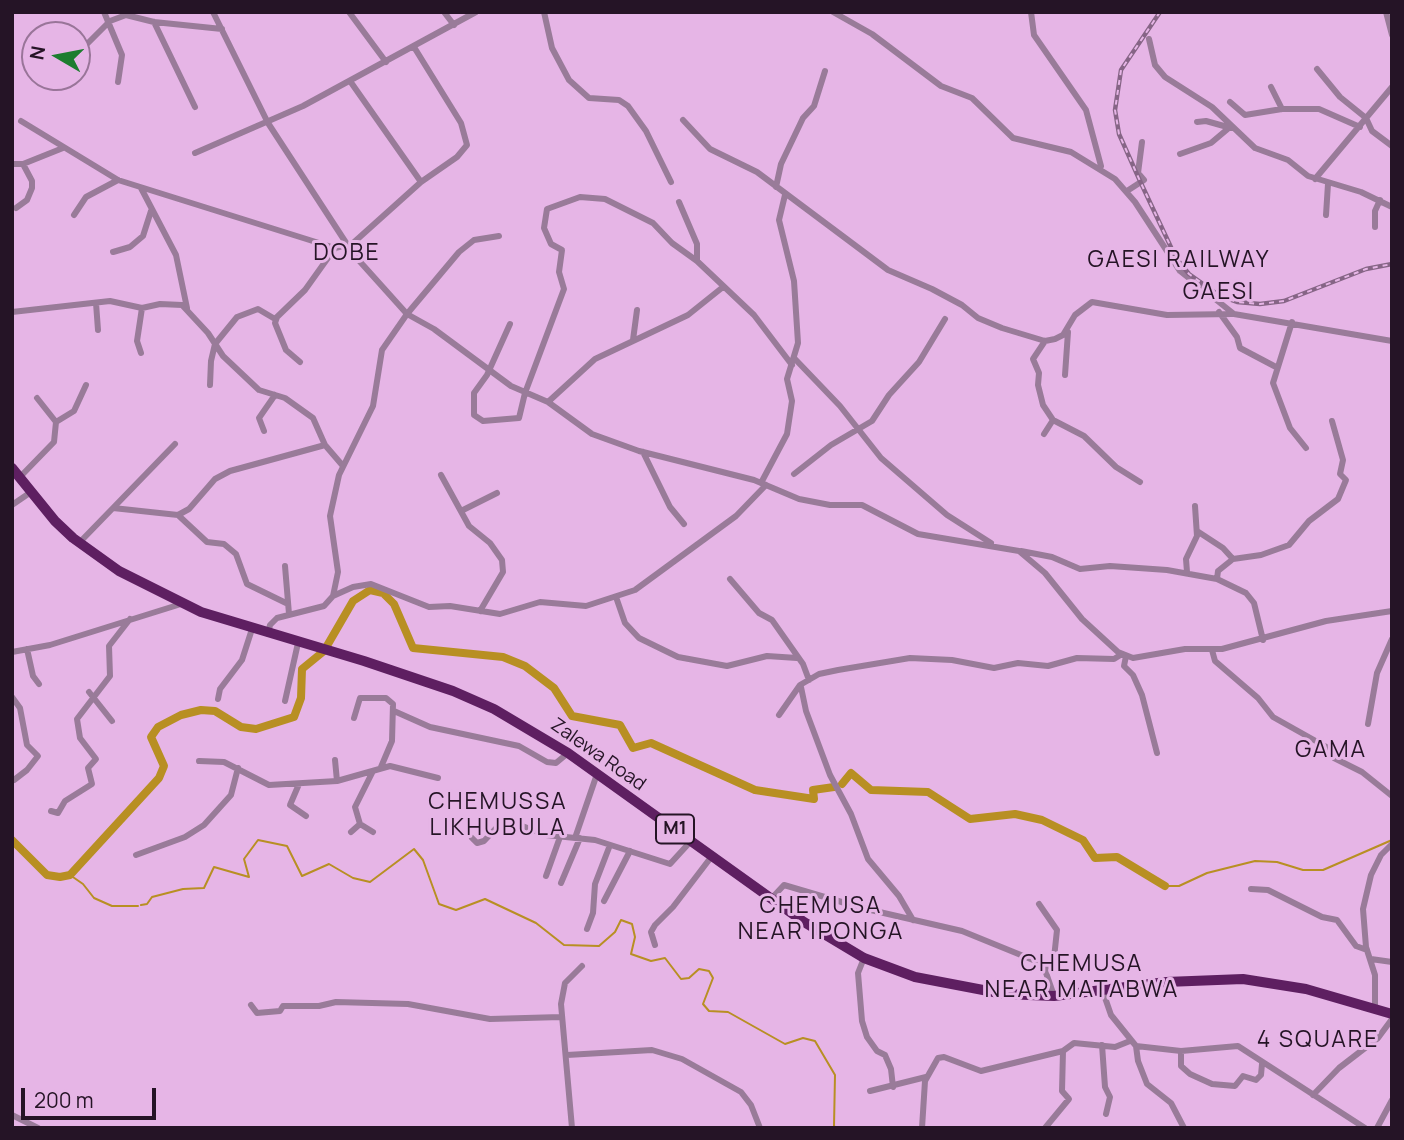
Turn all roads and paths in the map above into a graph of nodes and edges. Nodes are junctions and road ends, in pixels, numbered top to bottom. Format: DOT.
graph roads {
  1 [pos="104,12"];
  2 [pos="213,12"];
  3 [pos="349,12"];
  4 [pos="444,12"];
  5 [pos="477,12"];
  6 [pos="544,12"];
  7 [pos="833,12"];
  8 [pos="1031,12"];
  9 [pos="1386,12"];
  10 [pos="110,21"];
  11 [pos="154,22"];
  12 [pos="454,25"];
  13 [pos="222,29"];
  14 [pos="1392,35"];
  15 [pos="1149,39"];
  16 [pos="91,40"];
  17 [pos="414,47"];
  18 [pos="386,62"];
  19 [pos="1317,69"];
  20 [pos="825,71"];
  21 [pos="350,81"];
  22 [pos="118,82"];
  23 [pos="1271,87"];
  24 [pos="1392,87"];
  25 [pos="1230,102"];
  26 [pos="195,107"];
  27 [pos="1282,109"];
  28 [pos="1366,118"];
  29 [pos="683,120"];
  30 [pos="21,121"];
  31 [pos="1197,122"];
  32 [pos="268,123"];
  33 [pos="1360,127"];
  34 [pos="1232,128"];
  35 [pos="1142,142"];
  36 [pos="1392,146"];
  37 [pos="63,148"];
  38 [pos="195,153"];
  39 [pos="1180,154"];
  40 [pos="12,164"];
  41 [pos="23,164"];
  42 [pos="1103,171"];
  43 [pos="1315,179"];
  44 [pos="118,180"];
  45 [pos="671,182"];
  46 [pos="421,183"];
  47 [pos="1328,184"];
  48 [pos="776,187"];
  49 [pos="141,188"];
  50 [pos="1127,191"];
  51 [pos="785,195"];
  52 [pos="1380,200"];
  53 [pos="679,202"];
  54 [pos="1392,207"];
  55 [pos="16,208"];
  56 [pos="151,211"];
  57 [pos="74,215"];
  58 [pos="1326,215"];
  59 [pos="1375,227"];
  60 [pos="499,236"];
  61 [pos="347,245"];
  62 [pos="335,248"];
  63 [pos="113,252"];
  64 [pos="697,261"];
  65 [pos="723,287"];
  66 [pos="96,303"];
  67 [pos="187,307"];
  68 [pos="142,308"];
  69 [pos="637,310"];
  70 [pos="12,312"];
  71 [pos="1219,313"];
  72 [pos="407,314"];
  73 [pos="1234,314"];
  74 [pos="275,319"];
  75 [pos="946,319"];
  76 [pos="1292,322"];
  77 [pos="510,324"];
  78 [pos="1069,328"];
  79 [pos="98,330"];
  80 [pos="633,340"];
  81 [pos="1045,341"];
  82 [pos="1392,341"];
  83 [pos="215,344"];
  84 [pos="141,353"];
  85 [pos="300,362"];
  86 [pos="793,362"];
  87 [pos="1276,367"];
  88 [pos="489,371"];
  89 [pos="1065,375"];
  90 [pos="86,385"];
  91 [pos="210,385"];
  92 [pos="525,393"];
  93 [pos="275,395"];
  94 [pos="37,398"];
  95 [pos="548,402"];
  96 [pos="1053,419"];
  97 [pos="1332,421"];
  98 [pos="56,422"];
  99 [pos="859,430"];
  100 [pos="264,431"];
  101 [pos="1044,434"];
  102 [pos="175,444"];
  103 [pos="325,445"];
  104 [pos="1306,448"];
  105 [pos="643,452"];
  106 [pos="343,466"];
  107 [pos="12,468"];
  108 [pos="441,474"];
  109 [pos="794,474"];
  110 [pos="19,478"];
  111 [pos="1140,482"];
  112 [pos="763,484"];
  113 [pos="31,492"];
  114 [pos="497,493"];
  115 [pos="12,505"];
  116 [pos="1195,506"];
  117 [pos="113,508"];
  118 [pos="463,510"];
  119 [pos="178,515"];
  120 [pos="684,524"];
  121 [pos="1197,531"];
  122 [pos="79,543"];
  123 [pos="994,545"];
  124 [pos="1019,551"];
  125 [pos="1233,559"];
  126 [pos="285,566"];
  127 [pos="1187,572"];
  128 [pos="730,579"];
  129 [pos="1217,579"];
  130 [pos="333,596"];
  131 [pos="616,597"];
  132 [pos="286,603"];
  133 [pos="181,604"];
  134 [pos="480,611"];
  135 [pos="1392,611"];
  136 [pos="289,614"];
  137 [pos="130,618"];
  138 [pos="253,629"];
  139 [pos="268,634"];
  140 [pos="1263,640"];
  141 [pos="298,643"];
  142 [pos="1391,644"];
  143 [pos="27,649"];
  144 [pos="1212,650"];
  145 [pos="12,652"];
  146 [pos="1124,655"];
  147 [pos="797,658"];
  148 [pos="808,680"];
  149 [pos="39,684"];
  150 [pos="800,685"];
  151 [pos="92,695"];
  152 [pos="12,697"];
  153 [pos="218,699"];
  154 [pos="285,701"];
  155 [pos="394,710"];
  156 [pos="779,715"];
  157 [pos="354,718"];
  158 [pos="112,721"];
  159 [pos="1367,724"];
  160 [pos="568,753"];
  161 [pos="1157,753"];
  162 [pos="335,760"];
  163 [pos="199,761"];
  164 [pos="381,767"];
  165 [pos="238,768"];
  166 [pos="373,771"];
  167 [pos="597,774"];
  168 [pos="438,778"];
  169 [pos="14,780"];
  170 [pos="337,781"];
  171 [pos="299,784"];
  172 [pos="1392,796"];
  173 [pos="51,811"];
  174 [pos="306,816"];
  175 [pos="360,824"];
  176 [pos="351,832"];
  177 [pos="373,832"];
  178 [pos="560,836"];
  179 [pos="472,838"];
  180 [pos="577,838"];
  181 [pos="691,841"];
  182 [pos="1392,844"];
  183 [pos="610,845"];
  184 [pos="630,850"];
  185 [pos="136,855"];
  186 [pos="712,856"];
  187 [pos="546,876"];
  188 [pos="561,883"];
  189 [pos="1251,888"];
  190 [pos="771,899"];
  191 [pos="604,901"];
  192 [pos="1039,904"];
  193 [pos="914,921"];
  194 [pos="587,929"];
  195 [pos="655,945"];
  196 [pos="1367,950"];
  197 [pos="864,958"];
  198 [pos="1371,960"];
  199 [pos="1392,962"];
  200 [pos="582,966"];
  201 [pos="1046,968"];
  202 [pos="1102,989"];
  203 [pos="1054,996"];
  204 [pos="251,1004"];
  205 [pos="1375,1009"];
  206 [pos="1392,1016"];
  207 [pos="561,1017"];
  208 [pos="1133,1044"];
  209 [pos="1102,1045"];
  210 [pos="1063,1051"];
  211 [pos="1181,1051"];
  212 [pos="566,1055"];
  213 [pos="1262,1064"];
  214 [pos="926,1077"];
  215 [pos="893,1087"];
  216 [pos="870,1091"];
  217 [pos="1313,1095"];
  218 [pos="1392,1100"];
  219 [pos="1106,1114"];
  220 [pos="12,1115"];
  221 [pos="38,1128"];
  222 [pos="572,1128"];
  223 [pos="760,1128"];
  224 [pos="922,1128"];
  225 [pos="1045,1128"];
  226 [pos="1184,1128"];
  227 [pos="1365,1128"];
  228 [pos="1377,1128"];
  1 -- 10 [label="street"];
  2 -- 13 [label="street"];
  3 -- 18 [label="street"];
  4 -- 12 [label="street"];
  5 -- 12 [label="street"];
  6 -- 45 [label="street"];
  7 -- 42 [label="street"];
  8 -- 42 [label="street"];
  9 -- 14 [label="street"];
  10 -- 11 [label="street"];
  10 -- 16 [label="street"];
  10 -- 22 [label="street"];
  11 -- 13 [label="street"];
  11 -- 26 [label="street"];
  12 -- 17 [label="street"];
  13 -- 32 [label="street"];
  15 -- 34 [label="street"];
  17 -- 18 [label="street"];
  17 -- 46 [label="street"];
  18 -- 21 [label="street"];
  19 -- 28 [label="street"];
  20 -- 48 [label="street"];
  21 -- 32 [label="street"];
  21 -- 46 [label="street"];
  23 -- 27 [label="street"];
  24 -- 28 [label="street"];
  25 -- 27 [label="street"];
  27 -- 33 [label="street"];
  28 -- 33 [label="street"];
  28 -- 36 [label="street"];
  29 -- 48 [label="street"];
  30 -- 37 [label="street"];
  31 -- 34 [label="street"];
  32 -- 38 [label="street"];
  32 -- 61 [label="street"];
  33 -- 43 [label="street"];
  34 -- 39 [label="street"];
  34 -- 43 [label="street"];
  35 -- 50 [label="street"];
  37 -- 41 [label="street"];
  37 -- 44 [label="street"];
  40 -- 41 [label="street"];
  41 -- 55 [label="street"];
  42 -- 50 [label="street"];
  43 -- 47 [label="street"];
  44 -- 49 [label="street"];
  44 -- 57 [label="street"];
  46 -- 61 [label="street"];
  47 -- 52 [label="street"];
  47 -- 58 [label="street"];
  48 -- 51 [label="street"];
  49 -- 56 [label="street"];
  49 -- 62 [label="street"];
  50 -- 73 [label="street"];
  51 -- 81 [label="street"];
  51 -- 86 [label="street"];
  52 -- 54 [label="street"];
  52 -- 59 [label="street"];
  53 -- 64 [label="street"];
  56 -- 63 [label="street"];
  56 -- 67 [label="street"];
  60 -- 72 [label="street"];
  61 -- 62 [label="street"];
  61 -- 72 [label="street"];
  62 -- 74 [label="street"];
  64 -- 65 [label="street"];
  64 -- 92 [label="street"];
  65 -- 80 [label="street"];
  65 -- 86 [label="street"];
  66 -- 68 [label="street"];
  66 -- 70 [label="street"];
  66 -- 79 [label="street"];
  67 -- 68 [label="street"];
  67 -- 83 [label="street"];
  68 -- 84 [label="street"];
  69 -- 80 [label="street"];
  71 -- 73 [label="street"];
  71 -- 78 [label="street"];
  71 -- 87 [label="street"];
  72 -- 88 [label="street"];
  72 -- 106 [label="street"];
  73 -- 76 [label="street"];
  74 -- 83 [label="street"];
  74 -- 85 [label="street"];
  75 -- 99 [label="street"];
  76 -- 82 [label="street"];
  76 -- 87 [label="street"];
  77 -- 88 [label="street"];
  78 -- 81 [label="street"];
  78 -- 89 [label="street"];
  80 -- 95 [label="street"];
  81 -- 96 [label="street"];
  83 -- 91 [label="street"];
  83 -- 93 [label="street"];
  86 -- 99 [label="street"];
  86 -- 112 [label="street"];
  87 -- 104 [label="street"];
  88 -- 92 [label="street"];
  88 -- 92 [label="street"];
  90 -- 98 [label="street"];
  92 -- 95 [label="street"];
  93 -- 100 [label="street"];
  93 -- 103 [label="street"];
  94 -- 98 [label="street"];
  95 -- 105 [label="street"];
  96 -- 101 [label="street"];
  96 -- 111 [label="street"];
  97 -- 125 [label="street"];
  98 -- 110 [label="street"];
  99 -- 109 [label="street"];
  99 -- 123 [label="street"];
  102 -- 117 [label="street"];
  103 -- 106 [label="street"];
  103 -- 119 [label="street"];
  105 -- 112 [label="street"];
  105 -- 120 [label="street"];
  106 -- 130 [label="street"];
  107 -- 110 [label="highway, Zalewa Road / M1"];
  108 -- 118 [label="street"];
  110 -- 113 [label="highway, Zalewa Road / M1"];
  112 -- 123 [label="street"];
  112 -- 131 [label="street"];
  113 -- 115 [label="street"];
  113 -- 122 [label="highway, Zalewa Road / M1"];
  114 -- 118 [label="street"];
  116 -- 121 [label="street"];
  117 -- 119 [label="street"];
  117 -- 122 [label="street"];
  118 -- 134 [label="street"];
  119 -- 132 [label="street"];
  121 -- 125 [label="street"];
  121 -- 127 [label="street"];
  122 -- 133 [label="highway, Zalewa Road / M1"];
  123 -- 124 [label="street"];
  124 -- 127 [label="street"];
  124 -- 146 [label="street"];
  125 -- 129 [label="street"];
  126 -- 132 [label="street"];
  127 -- 129 [label="street"];
  128 -- 147 [label="street"];
  129 -- 140 [label="street"];
  130 -- 134 [label="street"];
  130 -- 136 [label="street"];
  131 -- 134 [label="street"];
  131 -- 147 [label="street"];
  132 -- 136 [label="street"];
  133 -- 137 [label="street"];
  133 -- 138 [label="highway, Zalewa Road / M1"];
  135 -- 140 [label="street"];
  136 -- 139 [label="street"];
  137 -- 143 [label="street"];
  137 -- 151 [label="street"];
  138 -- 139 [label="highway, Zalewa Road / M1"];
  138 -- 153 [label="street"];
  139 -- 141 [label="highway, Zalewa Road / M1"];
  140 -- 144 [label="street"];
  141 -- 154 [label="street"];
  141 -- 160 [label="highway, Zalewa Road / M1"];
  142 -- 159 [label="street"];
  143 -- 145 [label="street"];
  143 -- 149 [label="street"];
  144 -- 146 [label="street"];
  144 -- 172 [label="street"];
  146 -- 148 [label="street"];
  146 -- 161 [label="street"];
  147 -- 148 [label="street"];
  148 -- 150 [label="street"];
  150 -- 156 [label="street"];
  150 -- 193 [label="street"];
  151 -- 158 [label="street"];
  151 -- 173 [label="street"];
  152 -- 169 [label="street"];
  155 -- 157 [label="street"];
  155 -- 160 [label="street"];
  155 -- 164 [label="street"];
  160 -- 167 [label="highway, Zalewa Road / M1"];
  162 -- 170 [label="street"];
  163 -- 165 [label="street"];
  164 -- 166 [label="street"];
  164 -- 168 [label="street"];
  165 -- 171 [label="street"];
  165 -- 185 [label="street"];
  166 -- 170 [label="street"];
  166 -- 175 [label="street"];
  167 -- 180 [label="street"];
  167 -- 181 [label="highway, Zalewa Road / M1"];
  170 -- 171 [label="street"];
  171 -- 174 [label="street"];
  175 -- 176 [label="street"];
  175 -- 177 [label="street"];
  178 -- 179 [label="street"];
  178 -- 180 [label="street"];
  178 -- 187 [label="street"];
  180 -- 183 [label="street"];
  180 -- 188 [label="street"];
  181 -- 184 [label="street"];
  181 -- 186 [label="highway, Zalewa Road / M1"];
  182 -- 196 [label="street"];
  183 -- 184 [label="street"];
  183 -- 194 [label="street"];
  184 -- 191 [label="street"];
  186 -- 190 [label="highway, Zalewa Road / M1"];
  186 -- 195 [label="street"];
  189 -- 196 [label="street"];
  190 -- 193 [label="street"];
  190 -- 197 [label="highway, Zalewa Road / M1"];
  192 -- 201 [label="street"];
  193 -- 201 [label="street"];
  196 -- 198 [label="street"];
  197 -- 203 [label="highway, Zalewa Road / M1"];
  197 -- 215 [label="street"];
  198 -- 199 [label="street"];
  198 -- 205 [label="street"];
  200 -- 207 [label="street"];
  201 -- 203 [label="street"];
  202 -- 203 [label="highway, Zalewa Road / M1"];
  202 -- 205 [label="highway, Zalewa Road / M1"];
  202 -- 208 [label="street"];
  204 -- 207 [label="street"];
  205 -- 206 [label="highway, Zalewa Road / M1"];
  206 -- 217 [label="street"];
  207 -- 212 [label="street"];
  208 -- 209 [label="street"];
  208 -- 211 [label="street"];
  208 -- 226 [label="street"];
  209 -- 210 [label="street"];
  209 -- 219 [label="street"];
  210 -- 214 [label="street"];
  210 -- 225 [label="street"];
  211 -- 213 [label="street"];
  211 -- 213 [label="street"];
  212 -- 222 [label="street"];
  212 -- 223 [label="street"];
  213 -- 217 [label="street"];
  214 -- 215 [label="street"];
  214 -- 224 [label="street"];
  215 -- 216 [label="street"];
  217 -- 227 [label="street"];
  218 -- 228 [label="street"];
  220 -- 221 [label="street"];
}
